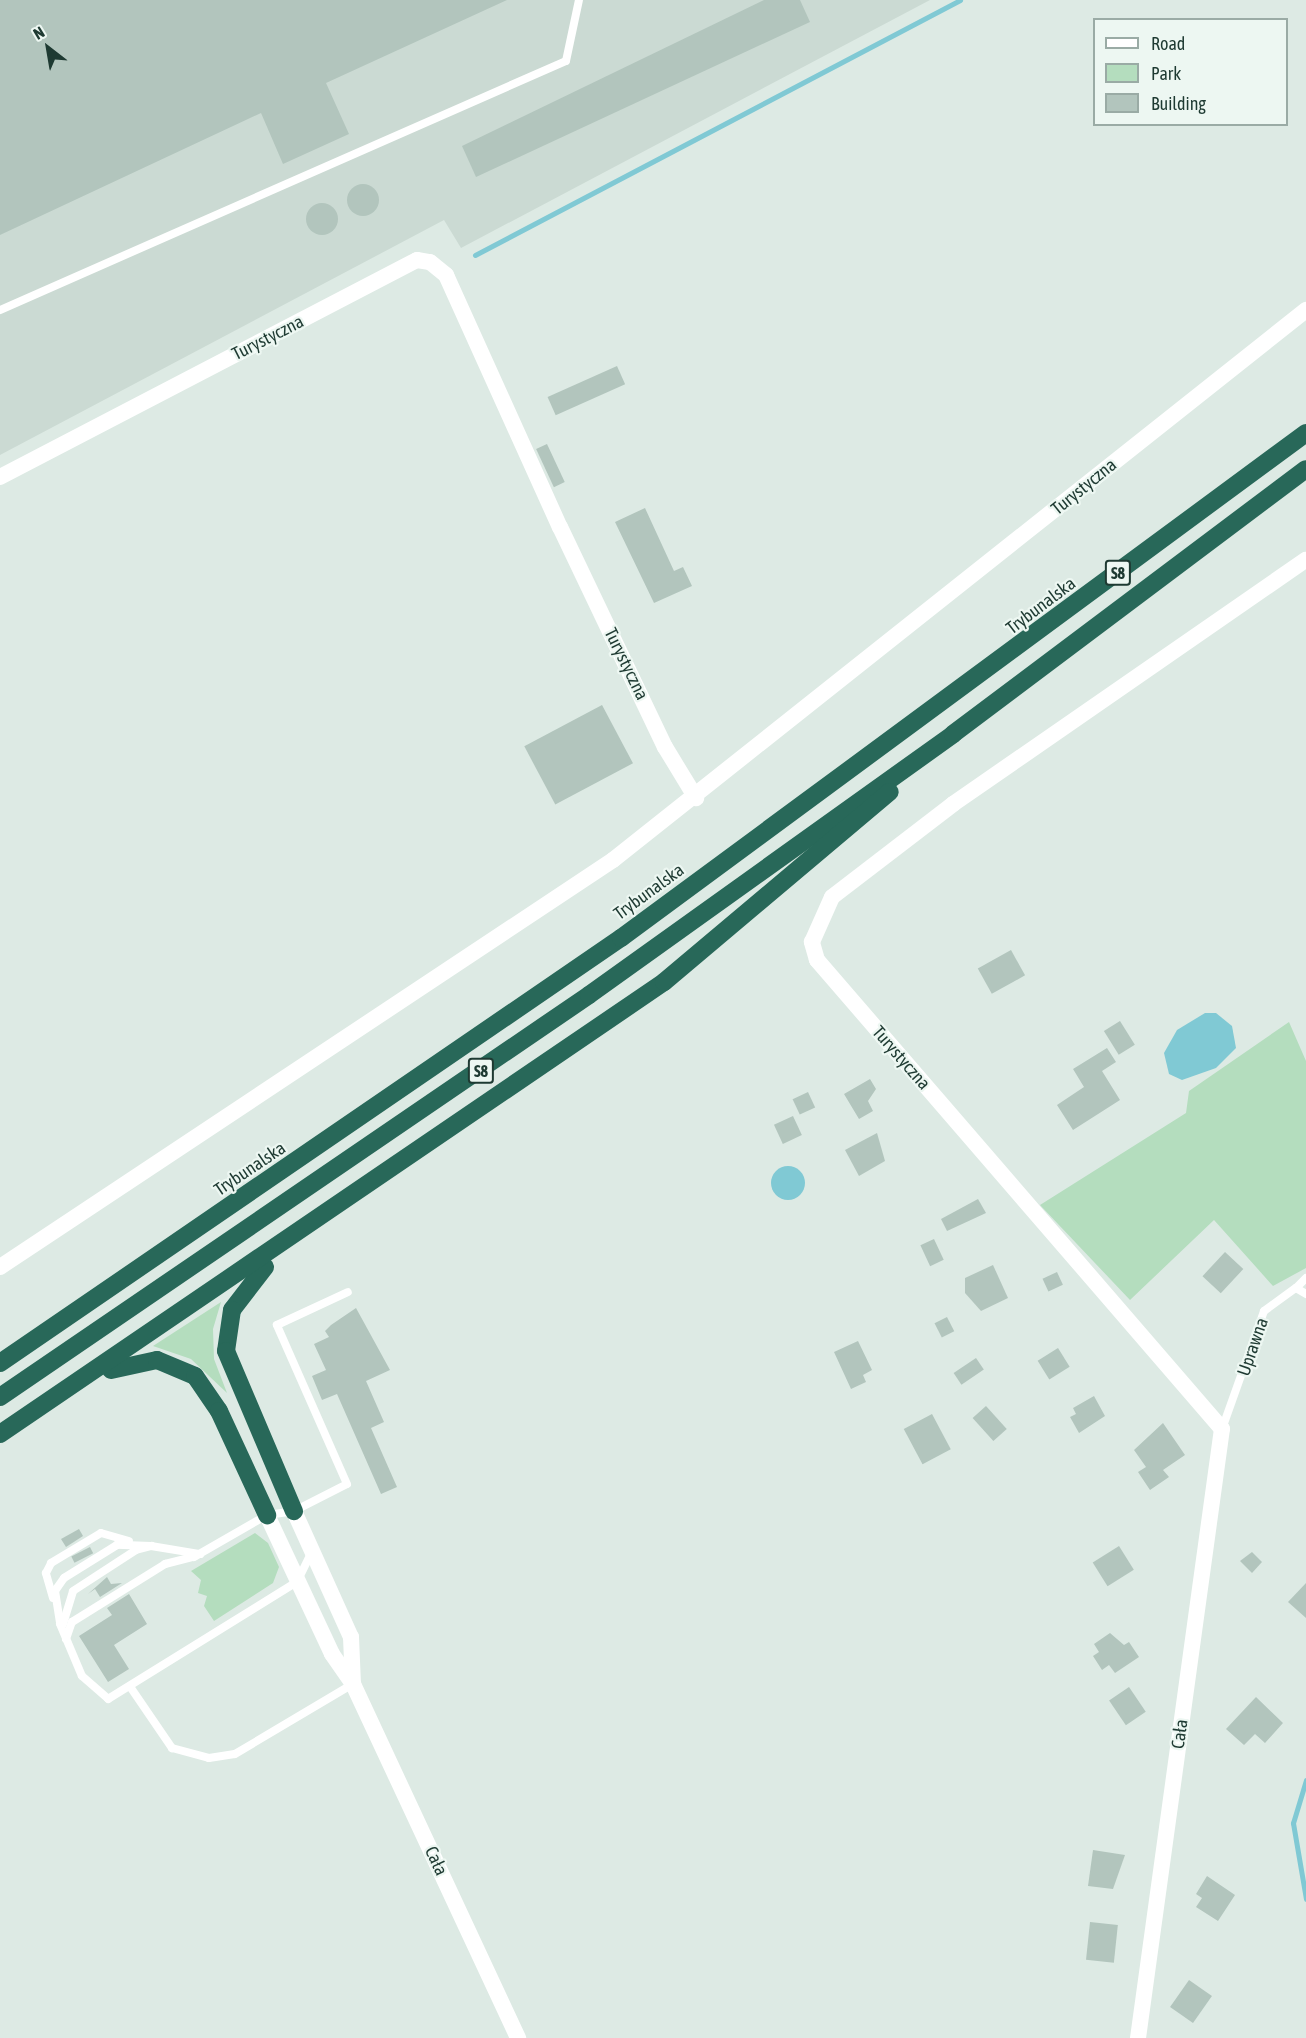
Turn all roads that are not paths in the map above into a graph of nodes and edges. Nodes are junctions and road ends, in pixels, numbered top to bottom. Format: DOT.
graph roads {
  1 [pos="579,0"];
  2 [pos="0,310"];
  3 [pos="1306,310"];
  4 [pos="1306,433"];
  5 [pos="1306,469"];
  6 [pos="0,477"];
  7 [pos="1306,560"];
  8 [pos="953,734"];
  9 [pos="696,798"];
  10 [pos="284,1245"];
  11 [pos="0,1267"];
  12 [pos="1306,1278"];
  13 [pos="1296,1288"];
  14 [pos="348,1292"];
  15 [pos="1306,1294"];
  16 [pos="0,1363"];
  17 [pos="84,1380"];
  18 [pos="0,1397"];
  19 [pos="1222,1429"];
  20 [pos="0,1434"];
  21 [pos="294,1511"];
  22 [pos="267,1515"];
  23 [pos="133,1542"];
  24 [pos="151,1546"];
  25 [pos="312,1551"];
  26 [pos="200,1554"];
  27 [pos="297,1582"];
  28 [pos="56,1610"];
  29 [pos="66,1639"];
  30 [pos="353,1683"];
  31 [pos="131,1688"];
  32 [pos="518,2038"];
  33 [pos="1138,2038"];
  1 -- 2 [label="lane"];
  3 -- 9 [label="street, Turystyczna"];
  4 -- 16 [label="highway, Trybunalska / S8"];
  5 -- 8 [label="highway, S8"];
  6 -- 9 [label="street, Turystyczna"];
  7 -- 19 [label="street, Turystyczna"];
  8 -- 10 [label="highway"];
  8 -- 18 [label="highway, S8"];
  9 -- 11 [label="street"];
  10 -- 17 [label="highway"];
  10 -- 21 [label="highway"];
  12 -- 13 [label="lane, Uprawna"];
  13 -- 15 [label="lane"];
  13 -- 19 [label="lane, Uprawna"];
  14 -- 21 [label="lane"];
  17 -- 20 [label="highway"];
  17 -- 22 [label="highway"];
  19 -- 33 [label="street, Cała"];
  21 -- 22 [label="lane"];
  21 -- 25 [label="street, Cała"];
  22 -- 26 [label="lane"];
  22 -- 27 [label="street, Cała"];
  23 -- 24 [label="lane"];
  23 -- 28 [label="lane"];
  23 -- 28 [label="lane"];
  24 -- 26 [label="lane"];
  24 -- 29 [label="lane"];
  25 -- 27 [label="lane"];
  25 -- 30 [label="street, Cała"];
  26 -- 29 [label="lane"];
  27 -- 30 [label="street, Cała"];
  27 -- 31 [label="lane"];
  28 -- 29 [label="lane"];
  29 -- 31 [label="lane"];
  30 -- 31 [label="lane"];
  30 -- 32 [label="street, Cała"];
}
